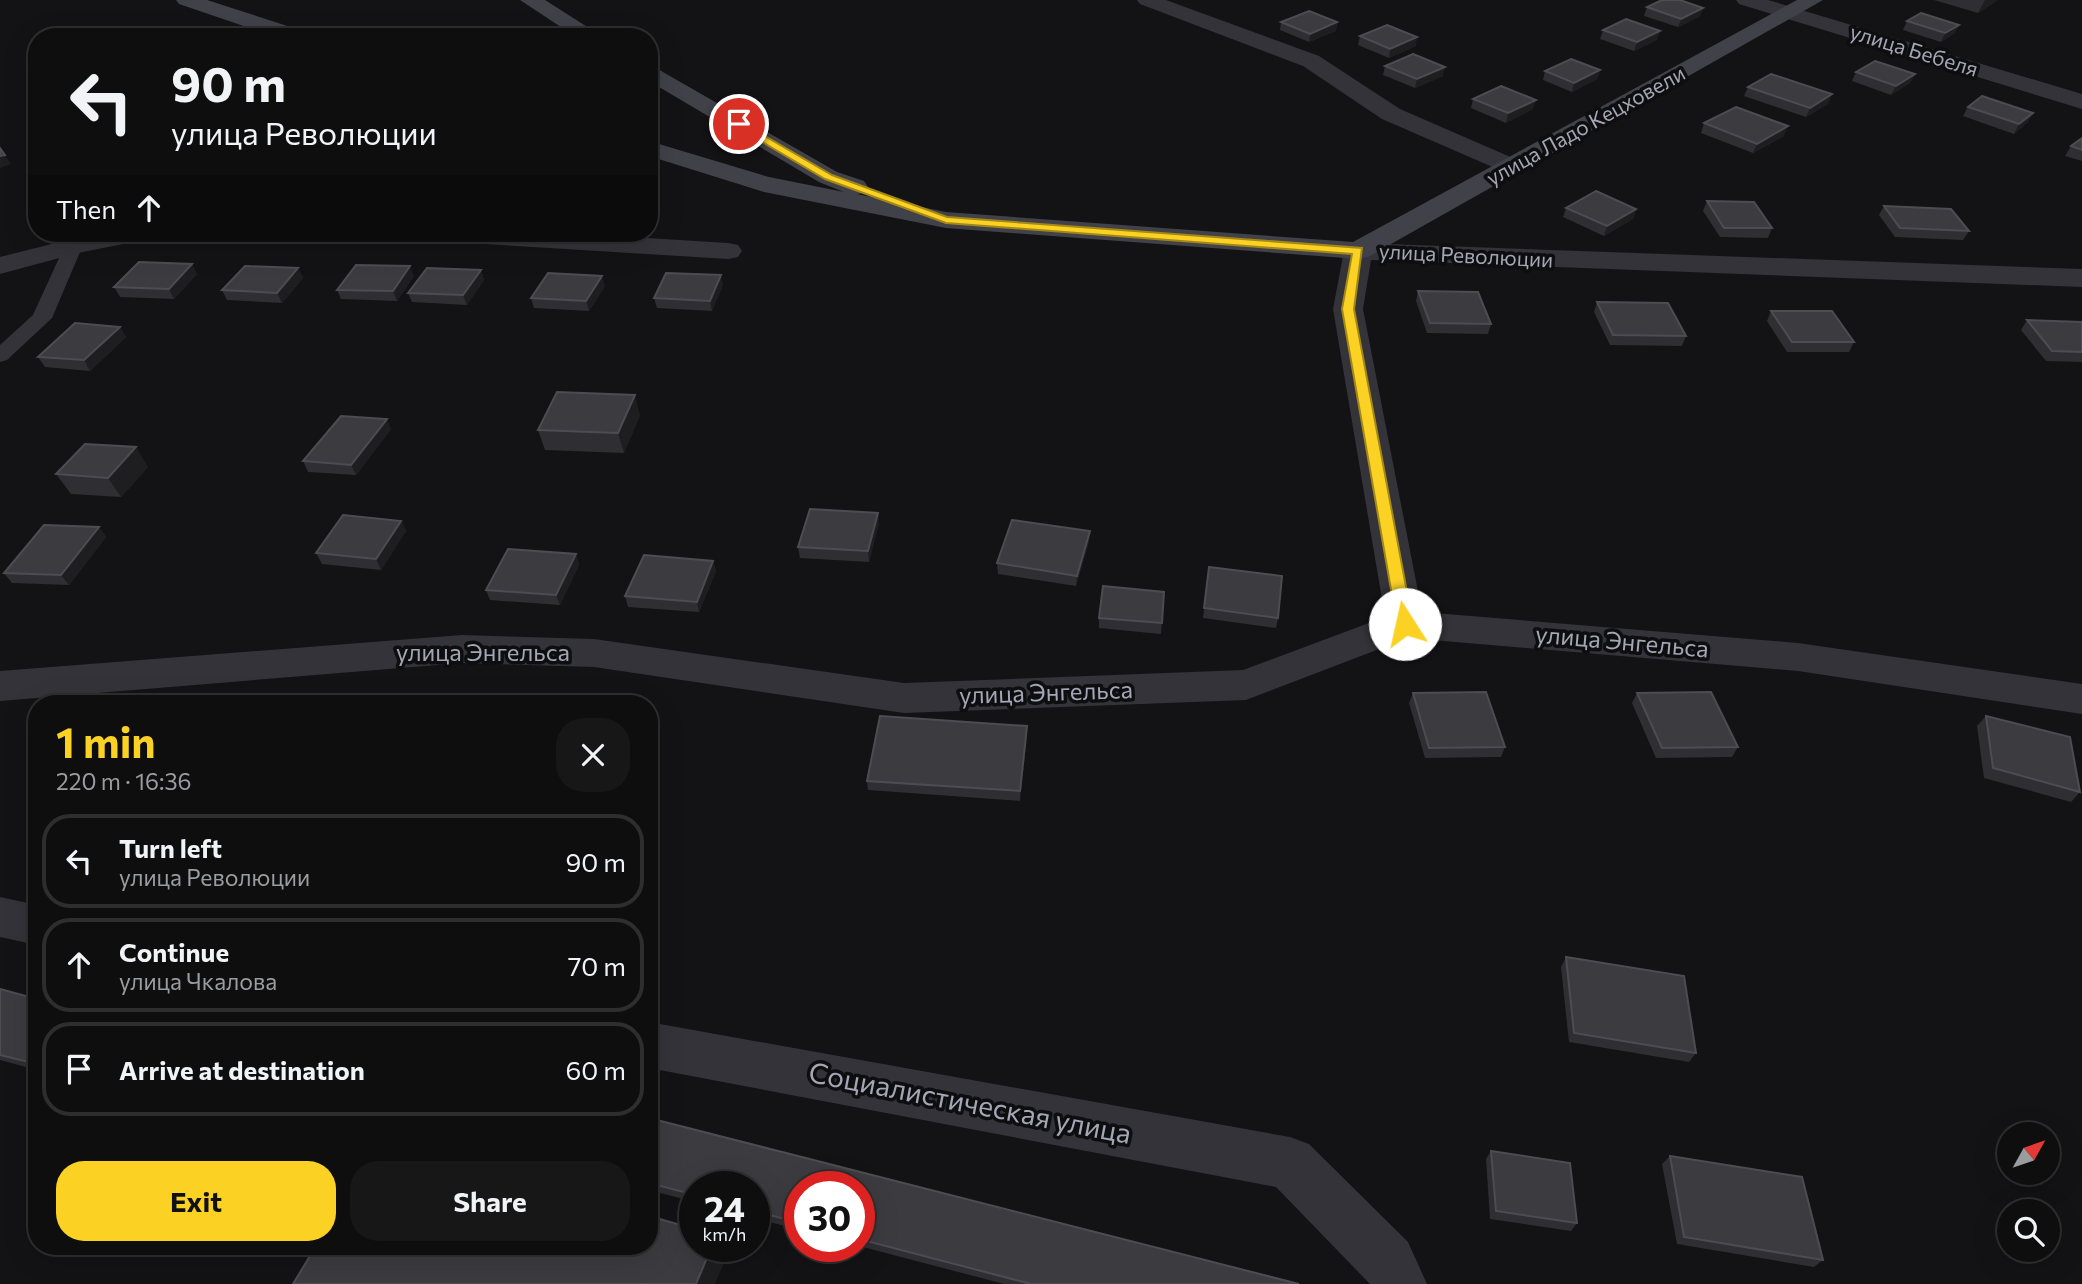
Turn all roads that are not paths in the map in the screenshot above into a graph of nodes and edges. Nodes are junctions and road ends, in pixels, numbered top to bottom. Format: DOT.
graph roads {
  1 [pos="186,0"];
  2 [pos="530,0"];
  3 [pos="1147,0"];
  4 [pos="1746,0"];
  5 [pos="1813,0"];
  6 [pos="1790,13"];
  7 [pos="271,28"];
  8 [pos="577,28"];
  9 [pos="658,76"];
  10 [pos="2082,102"];
  11 [pos="658,151"];
  12 [pos="1513,167"];
  13 [pos="946,220"];
  14 [pos="94,242"];
  15 [pos="582,242"];
  16 [pos="74,246"];
  17 [pos="728,251"];
  18 [pos="1358,251"];
  19 [pos="0,266"];
  20 [pos="2082,278"];
  21 [pos="0,356"];
  22 [pos="1405,624"];
  23 [pos="0,686"];
  24 [pos="2082,699"];
  25 [pos="0,917"];
  26 [pos="28,923"];
  27 [pos="658,1047"];
  28 [pos="1399,1284"];
  1 -- 7 [label="main road"];
  2 -- 8 [label="main road"];
  3 -- 12 [label="street"];
  4 -- 6 [label="street, улица Бебеля"];
  5 -- 6 [label="main road, улица Ладо Кецховели"];
  6 -- 10 [label="street, улица Бебеля"];
  6 -- 12 [label="main road, улица Ладо Кецховели"];
  9 -- 13 [label="main road"];
  11 -- 13 [label="main road, улица Революции"];
  12 -- 18 [label="main road, улица Ладо Кецховели"];
  13 -- 18 [label="main road, улица Революции"];
  14 -- 16 [label="street"];
  15 -- 17 [label="street"];
  16 -- 19 [label="street"];
  16 -- 21 [label="lane"];
  18 -- 20 [label="street, улица Революции"];
  18 -- 22 [label="street"];
  22 -- 23 [label="street, улица Энгельса"];
  22 -- 24 [label="street, улица Энгельса"];
  25 -- 26 [label="street"];
  27 -- 28 [label="street, Социалистическая улица"];
}
